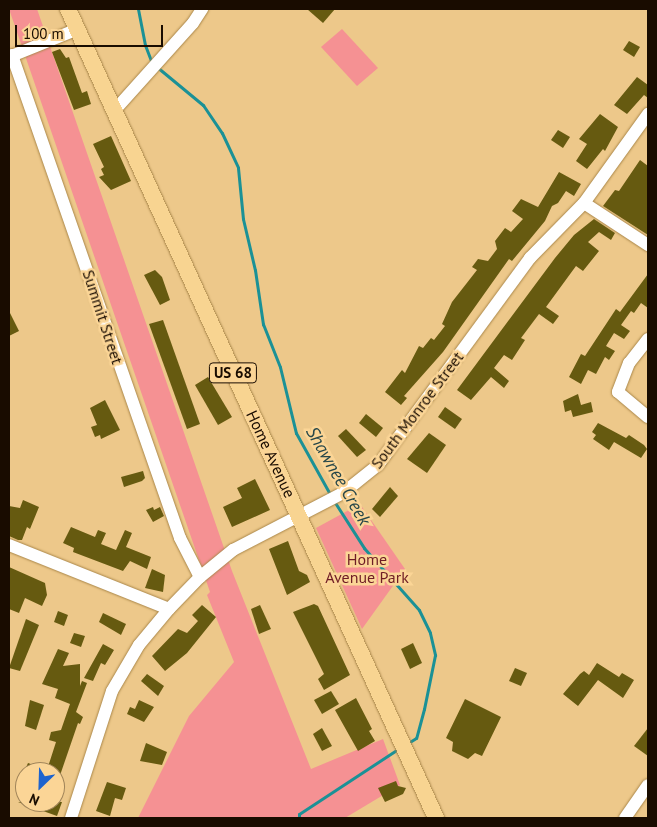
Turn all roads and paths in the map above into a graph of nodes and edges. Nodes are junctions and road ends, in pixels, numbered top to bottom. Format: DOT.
graph roads {
  1 [pos="68,9"];
  2 [pos="202,9"];
  3 [pos="78,29"];
  4 [pos="10,56"];
  5 [pos="114,111"];
  6 [pos="648,114"];
  7 [pos="584,203"];
  8 [pos="648,245"];
  9 [pos="648,339"];
  10 [pos="648,417"];
  11 [pos="299,514"];
  12 [pos="9,545"];
  13 [pos="200,577"];
  14 [pos="169,609"];
  15 [pos="648,785"];
  16 [pos="71,818"];
  17 [pos="436,818"];
  18 [pos="625,818"];
  1 -- 3 [label="main road, Home Avenue / US 68"];
  2 -- 5 [label="street"];
  3 -- 4 [label="street"];
  3 -- 5 [label="main road, Home Avenue / US 68"];
  4 -- 13 [label="street, Summit Street"];
  5 -- 11 [label="main road, Home Avenue / US 68"];
  6 -- 7 [label="street, South Monroe Street"];
  7 -- 8 [label="street"];
  7 -- 11 [label="street, South Monroe Street"];
  9 -- 10 [label="street"];
  11 -- 13 [label="street, South Monroe Street"];
  11 -- 17 [label="main road, Home Avenue / US 68"];
  12 -- 14 [label="street"];
  13 -- 14 [label="street, South Monroe Street"];
  14 -- 16 [label="street, South Monroe Street"];
  15 -- 18 [label="street"];
}
